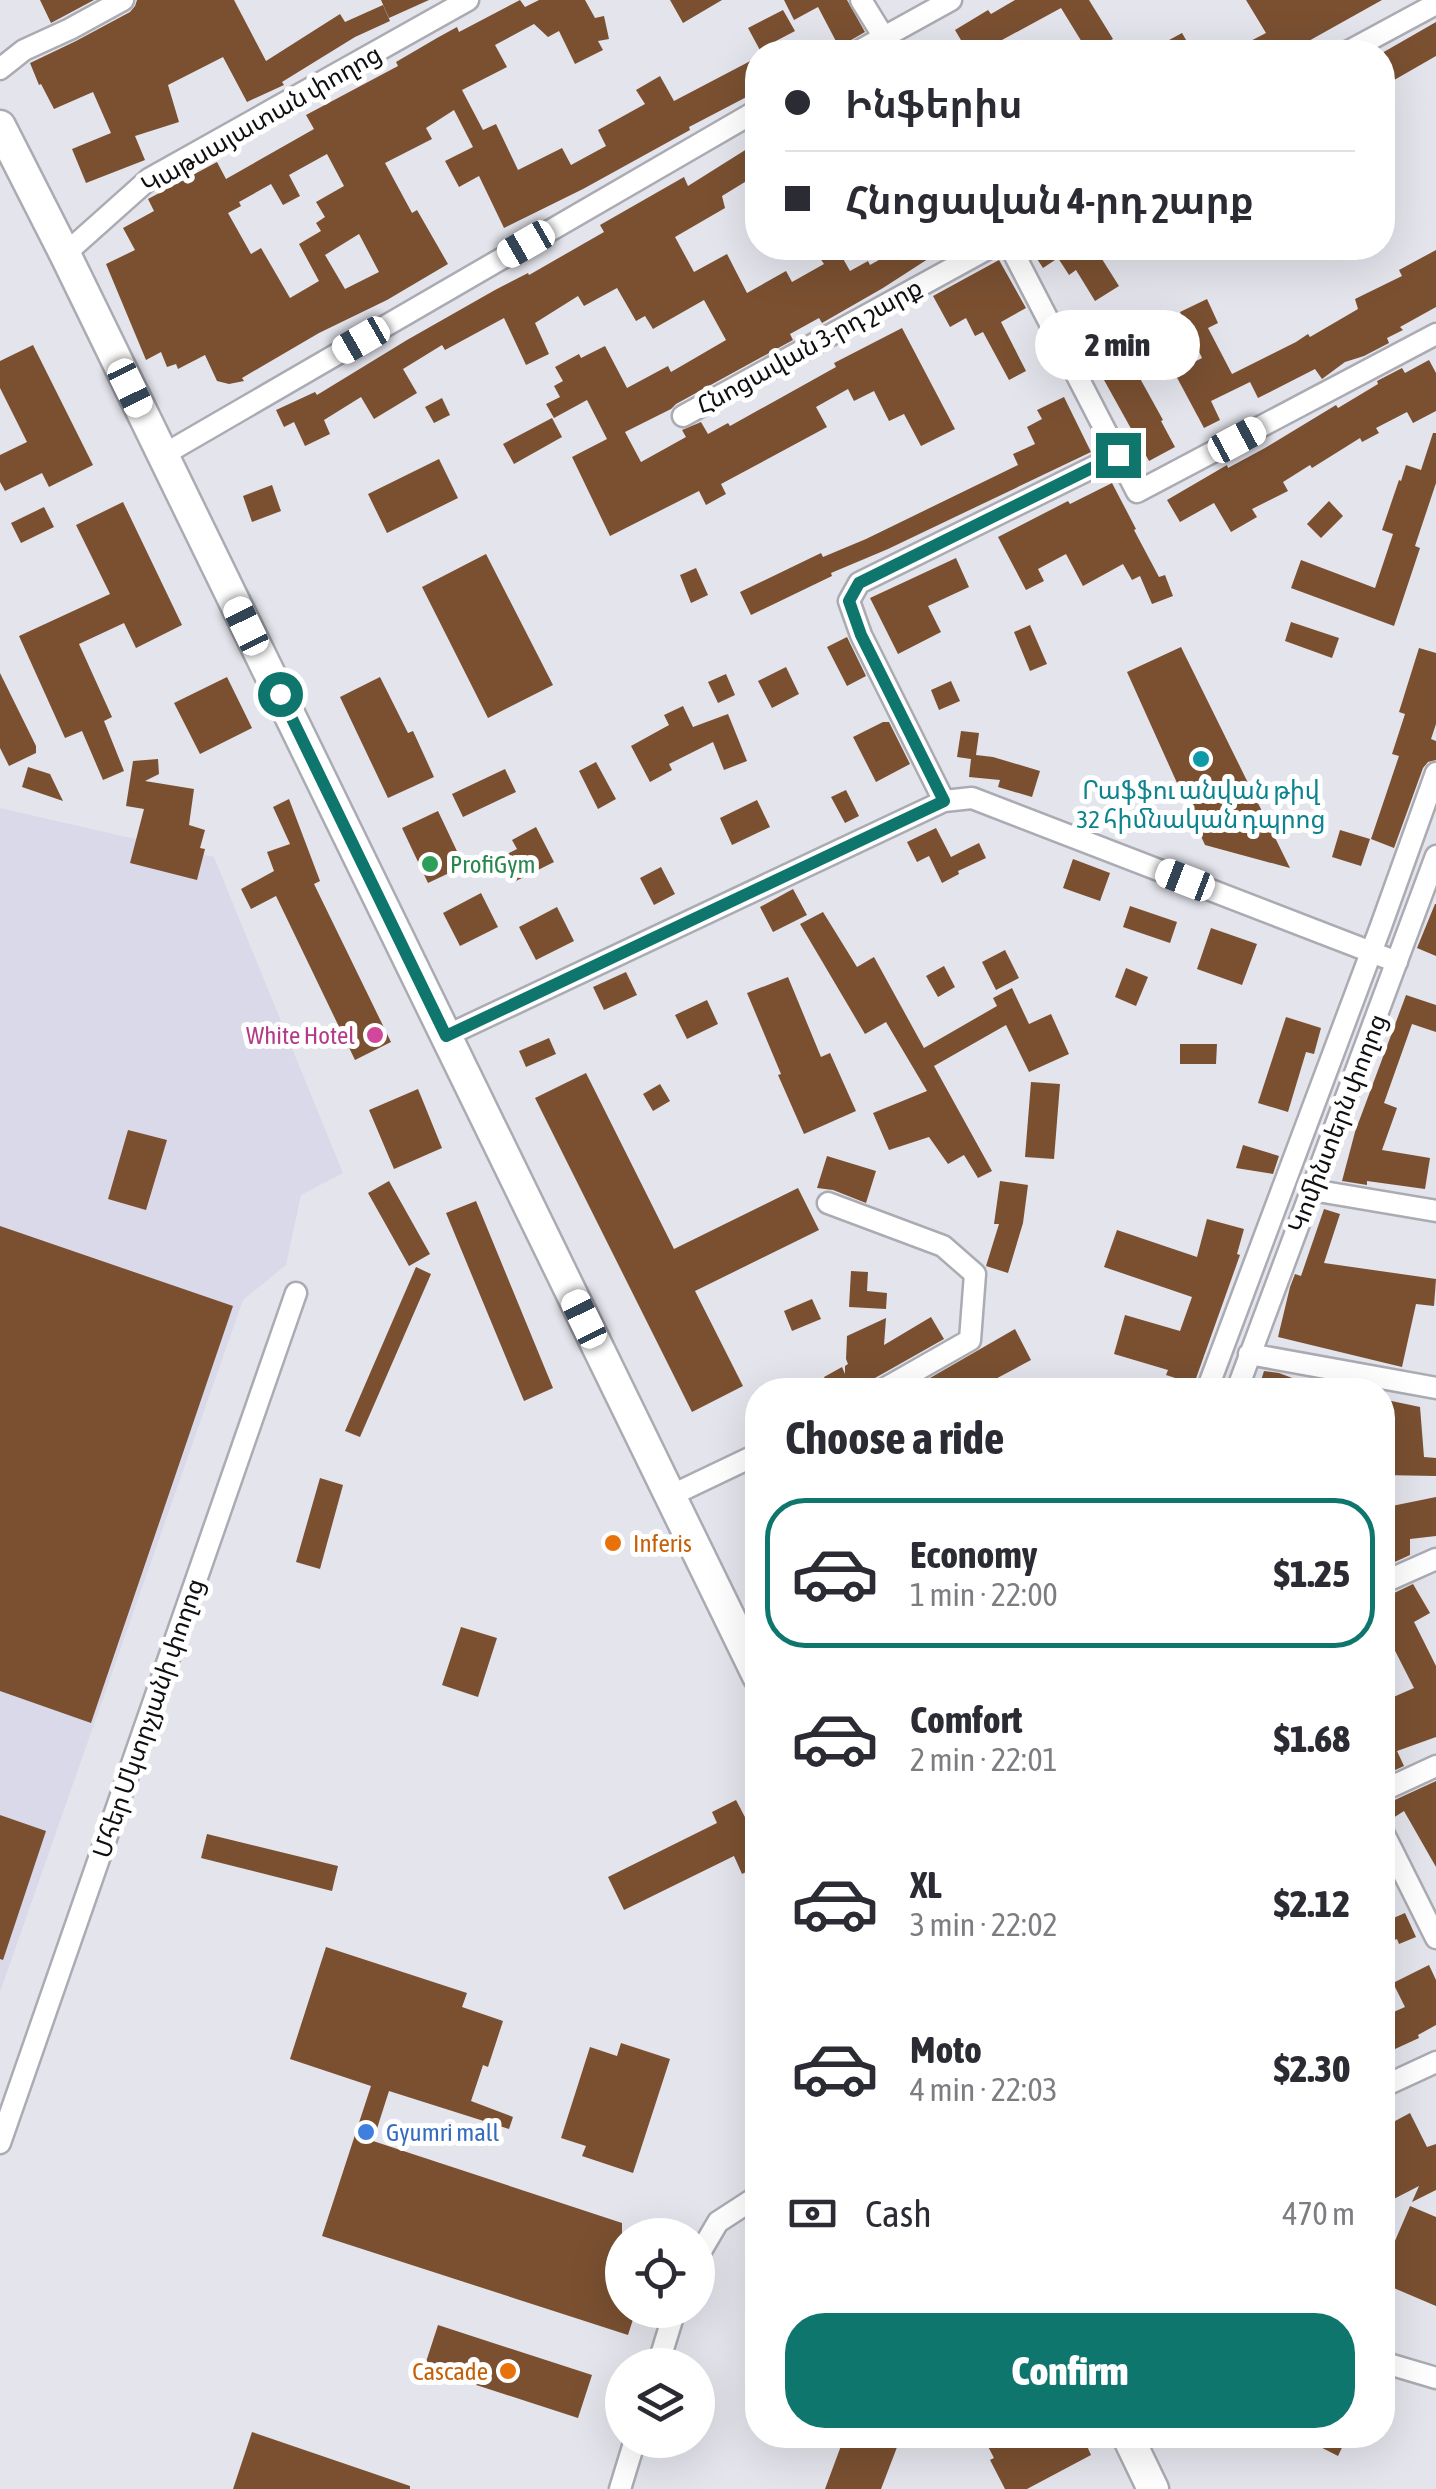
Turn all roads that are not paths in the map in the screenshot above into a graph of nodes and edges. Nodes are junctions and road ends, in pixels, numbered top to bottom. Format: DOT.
graph roads {
  1 [pos="123,0"];
  2 [pos="468,0"];
  3 [pos="861,0"];
  4 [pos="950,0"];
  5 [pos="1436,4"];
  6 [pos="885,40"];
  7 [pos="895,40"];
  8 [pos="1369,40"];
  9 [pos="0,69"];
  10 [pos="745,118"];
  11 [pos="0,126"];
  12 [pos="65,254"];
  13 [pos="967,260"];
  14 [pos="1017,260"];
  15 [pos="1436,334"];
  16 [pos="682,416"];
  17 [pos="163,455"];
  18 [pos="1118,455"];
  19 [pos="1436,773"];
  20 [pos="944,801"];
  21 [pos="1436,856"];
  22 [pos="1372,952"];
  23 [pos="1398,962"];
  24 [pos="446,1036"];
  25 [pos="1312,1190"];
  26 [pos="828,1203"];
  27 [pos="1436,1211"];
  28 [pos="296,1294"];
  29 [pos="1250,1354"];
  30 [pos="903,1378"];
  31 [pos="1212,1378"];
  32 [pos="1241,1378"];
  33 [pos="1381,1378"];
  34 [pos="1395,1381"];
  35 [pos="1436,1388"];
  36 [pos="745,1460"];
  37 [pos="670,1496"];
  38 [pos="1436,1559"];
  39 [pos="1395,1578"];
  40 [pos="745,1649"];
  41 [pos="1436,1766"];
  42 [pos="1395,1785"];
  43 [pos="1395,1856"];
  44 [pos="1436,1938"];
  45 [pos="1436,2062"];
  46 [pos="1395,2082"];
  47 [pos="0,2143"];
  48 [pos="745,2204"];
  49 [pos="715,2227"];
  50 [pos="1395,2366"];
  51 [pos="1436,2378"];
  52 [pos="1133,2448"];
  53 [pos="629,2458"];
  54 [pos="620,2489"];
  55 [pos="1153,2489"];
  1 -- 9 [label="street"];
  2 -- 12 [label="street, Կաթսայատան փողոց"];
  3 -- 6 [label="street"];
  4 -- 7 [label="street"];
  5 -- 8 [label="street"];
  10 -- 17 [label="street"];
  11 -- 12 [label="highway"];
  12 -- 17 [label="highway"];
  13 -- 16 [label="street, Հնոցավան 3-րդ շարք"];
  14 -- 18 [label="street"];
  15 -- 18 [label="street"];
  17 -- 24 [label="highway"];
  18 -- 20 [label="street"];
  19 -- 22 [label="street"];
  20 -- 22 [label="street"];
  20 -- 24 [label="street"];
  21 -- 23 [label="street, Կոմինտերն փողոց"];
  22 -- 23 [label="street"];
  22 -- 31 [label="street"];
  23 -- 25 [label="street, Կոմինտերն փողոց"];
  24 -- 37 [label="highway"];
  25 -- 27 [label="street"];
  25 -- 29 [label="street, Կոմինտերն փողոց"];
  26 -- 30 [label="street"];
  28 -- 47 [label="street, Մհեր Մկտրչյանի փողոց"];
  29 -- 32 [label="street, Կոմինտերն փողոց"];
  29 -- 33 [label="street"];
  34 -- 35 [label="street"];
  36 -- 37 [label="street"];
  37 -- 40 [label="highway"];
  38 -- 39 [label="street"];
  41 -- 42 [label="street"];
  43 -- 44 [label="street"];
  45 -- 46 [label="street"];
  48 -- 49 [label="street"];
  50 -- 51 [label="street"];
  52 -- 55 [label="highway"];
  53 -- 54 [label="street"];
}
